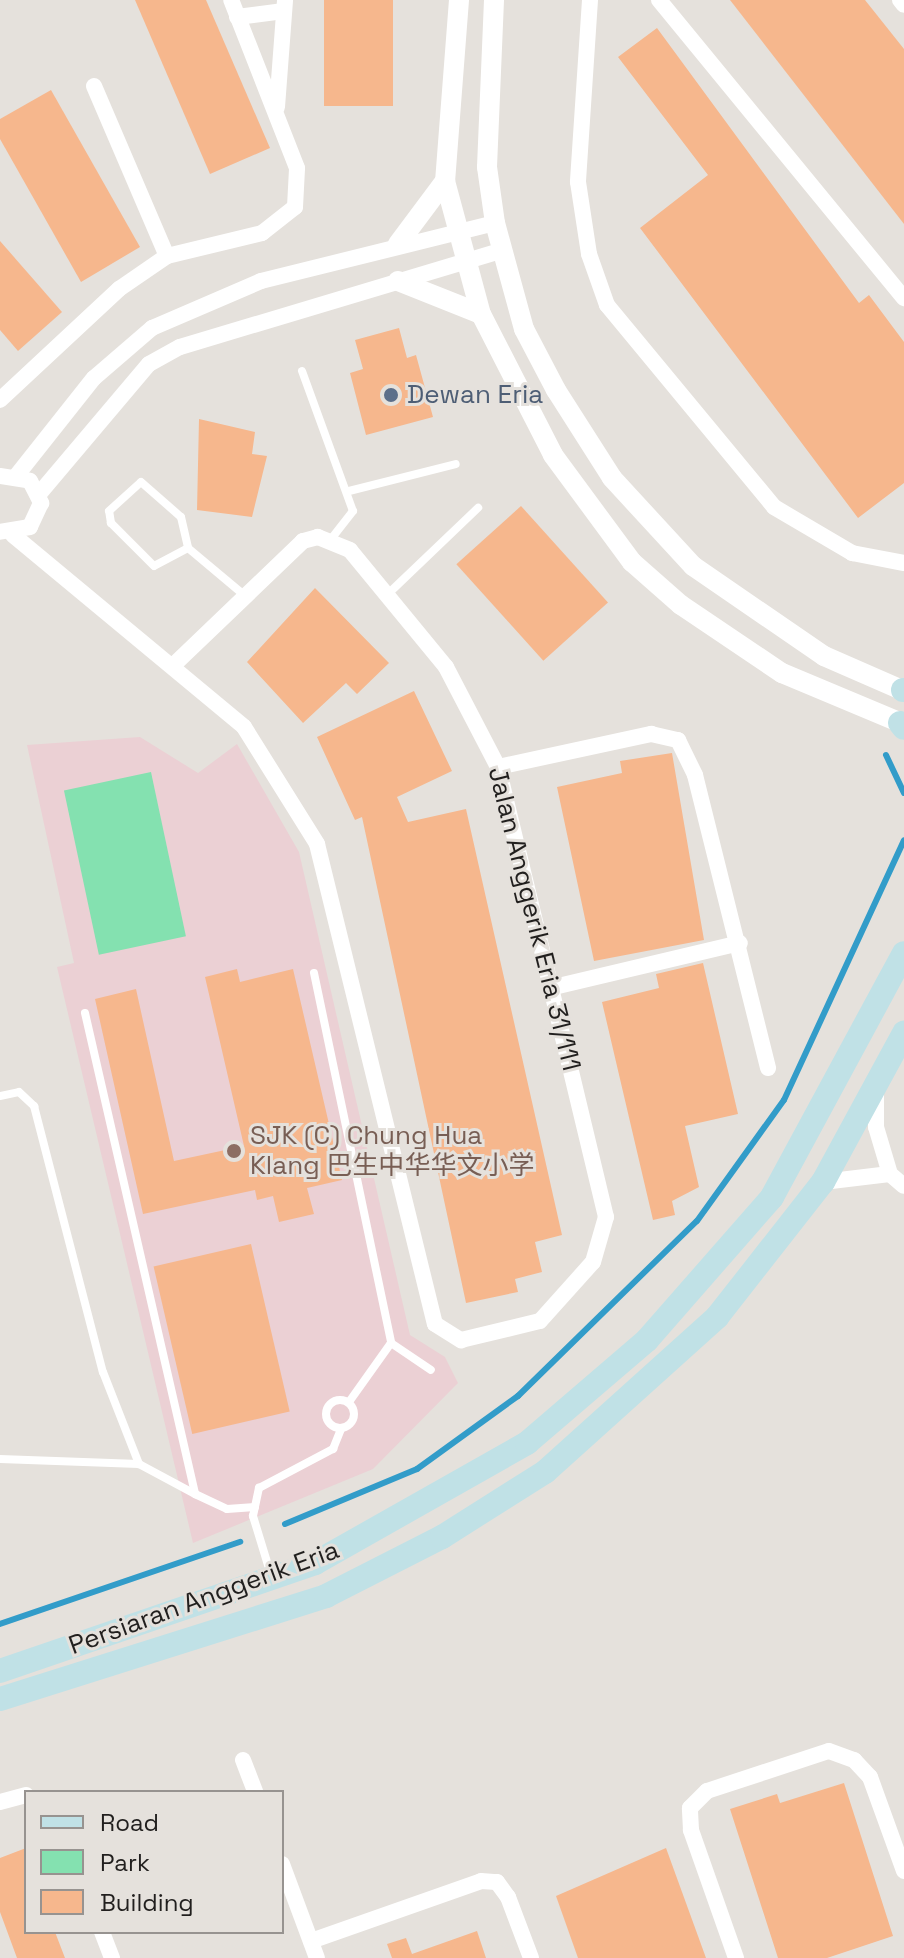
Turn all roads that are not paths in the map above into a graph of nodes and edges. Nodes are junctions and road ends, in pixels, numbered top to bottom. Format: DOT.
graph roads {
  1 [pos="231,0"];
  2 [pos="459,0"];
  3 [pos="494,0"];
  4 [pos="590,0"];
  5 [pos="659,0"];
  6 [pos="900,0"];
  7 [pos="904,5"];
  8 [pos="284,6"];
  9 [pos="237,17"];
  10 [pos="94,86"];
  11 [pos="276,113"];
  12 [pos="445,181"];
  13 [pos="495,223"];
  14 [pos="456,231"];
  15 [pos="398,244"];
  16 [pos="501,251"];
  17 [pos="167,256"];
  18 [pos="463,262"];
  19 [pos="398,281"];
  20 [pos="904,298"];
  21 [pos="481,314"];
  22 [pos="302,371"];
  23 [pos="0,400"];
  24 [pos="456,464"];
  25 [pos="8,476"];
  26 [pos="349,491"];
  27 [pos="39,494"];
  28 [pos="478,508"];
  29 [pos="4,535"];
  30 [pos="332,538"];
  31 [pos="188,548"];
  32 [pos="904,563"];
  33 [pos="390,592"];
  34 [pos="244,595"];
  35 [pos="176,663"];
  36 [pos="904,690"];
  37 [pos="903,725"];
  38 [pos="498,767"];
  39 [pos="740,943"];
  40 [pos="904,953"];
  41 [pos="314,973"];
  42 [pos="554,987"];
  43 [pos="85,1013"];
  44 [pos="904,1033"];
  45 [pos="768,1068"];
  46 [pos="876,1090"];
  47 [pos="0,1096"];
  48 [pos="890,1174"];
  49 [pos="823,1182"];
  50 [pos="904,1186"];
  51 [pos="391,1343"];
  52 [pos="431,1370"];
  53 [pos="349,1402"];
  54 [pos="341,1429"];
  55 [pos="0,1459"];
  56 [pos="139,1464"];
  57 [pos="195,1494"];
  58 [pos="255,1507"];
  59 [pos="272,1579"];
  60 [pos="0,1671"];
  61 [pos="0,1699"];
  62 [pos="243,1760"];
  63 [pos="254,1790"];
  64 [pos="24,1796"];
  65 [pos="0,1802"];
  66 [pos="284,1869"];
  67 [pos="904,1871"];
  68 [pos="103,1934"];
  69 [pos="311,1941"];
  70 [pos="112,1958"];
  71 [pos="317,1958"];
  72 [pos="531,1958"];
  73 [pos="736,1958"];
  1 -- 9 [label="street"];
  2 -- 12 [label="street"];
  3 -- 13 [label="street"];
  4 -- 32 [label="street"];
  5 -- 20 [label="street"];
  6 -- 7 [label="street"];
  8 -- 9 [label="street"];
  8 -- 11 [label="street"];
  9 -- 11 [label="street"];
  10 -- 17 [label="street"];
  11 -- 17 [label="street"];
  12 -- 14 [label="street"];
  12 -- 15 [label="street"];
  13 -- 14 [label="street"];
  13 -- 16 [label="street"];
  14 -- 15 [label="street"];
  14 -- 18 [label="street"];
  15 -- 25 [label="street"];
  16 -- 18 [label="street"];
  16 -- 36 [label="street"];
  17 -- 23 [label="street"];
  18 -- 19 [label="street"];
  18 -- 21 [label="street"];
  19 -- 21 [label="street"];
  19 -- 27 [label="street"];
  21 -- 37 [label="street"];
  22 -- 26 [label="lane"];
  24 -- 26 [label="lane"];
  25 -- 27 [label="street"];
  26 -- 30 [label="lane"];
  27 -- 29 [label="street"];
  28 -- 33 [label="lane"];
  29 -- 35 [label="street"];
  30 -- 33 [label="street, Jalan Anggerik Eria 31/111"];
  30 -- 34 [label="street"];
  31 -- 31 [label="lane"];
  31 -- 34 [label="lane"];
  33 -- 38 [label="street, Jalan Anggerik Eria 31/111"];
  34 -- 35 [label="street"];
  35 -- 42 [label="street, Jalan Anggerik Eria 31/111"];
  38 -- 39 [label="street"];
  38 -- 42 [label="street, Jalan Anggerik Eria 31/111"];
  39 -- 42 [label="street"];
  39 -- 45 [label="street"];
  40 -- 59 [label="main road, Persiaran Anggerik Eria"];
  41 -- 51 [label="lane"];
  43 -- 57 [label="lane"];
  44 -- 46 [label="main road, Persiaran Anggerik Eria"];
  46 -- 48 [label="street"];
  46 -- 49 [label="main road, Persiaran Anggerik Eria"];
  47 -- 56 [label="lane"];
  48 -- 49 [label="street"];
  48 -- 50 [label="street"];
  49 -- 61 [label="main road, Persiaran Anggerik Eria"];
  51 -- 52 [label="lane"];
  51 -- 53 [label="lane"];
  53 -- 54 [label="lane"];
  53 -- 54 [label="lane"];
  54 -- 58 [label="lane"];
  55 -- 56 [label="lane"];
  56 -- 57 [label="lane"];
  57 -- 58 [label="lane"];
  58 -- 59 [label="lane"];
  59 -- 60 [label="main road, Persiaran Anggerik Eria"];
  62 -- 63 [label="street"];
  64 -- 65 [label="street"];
  66 -- 69 [label="street"];
  67 -- 73 [label="street"];
  68 -- 70 [label="street"];
  69 -- 71 [label="street"];
  69 -- 72 [label="street"];
}
